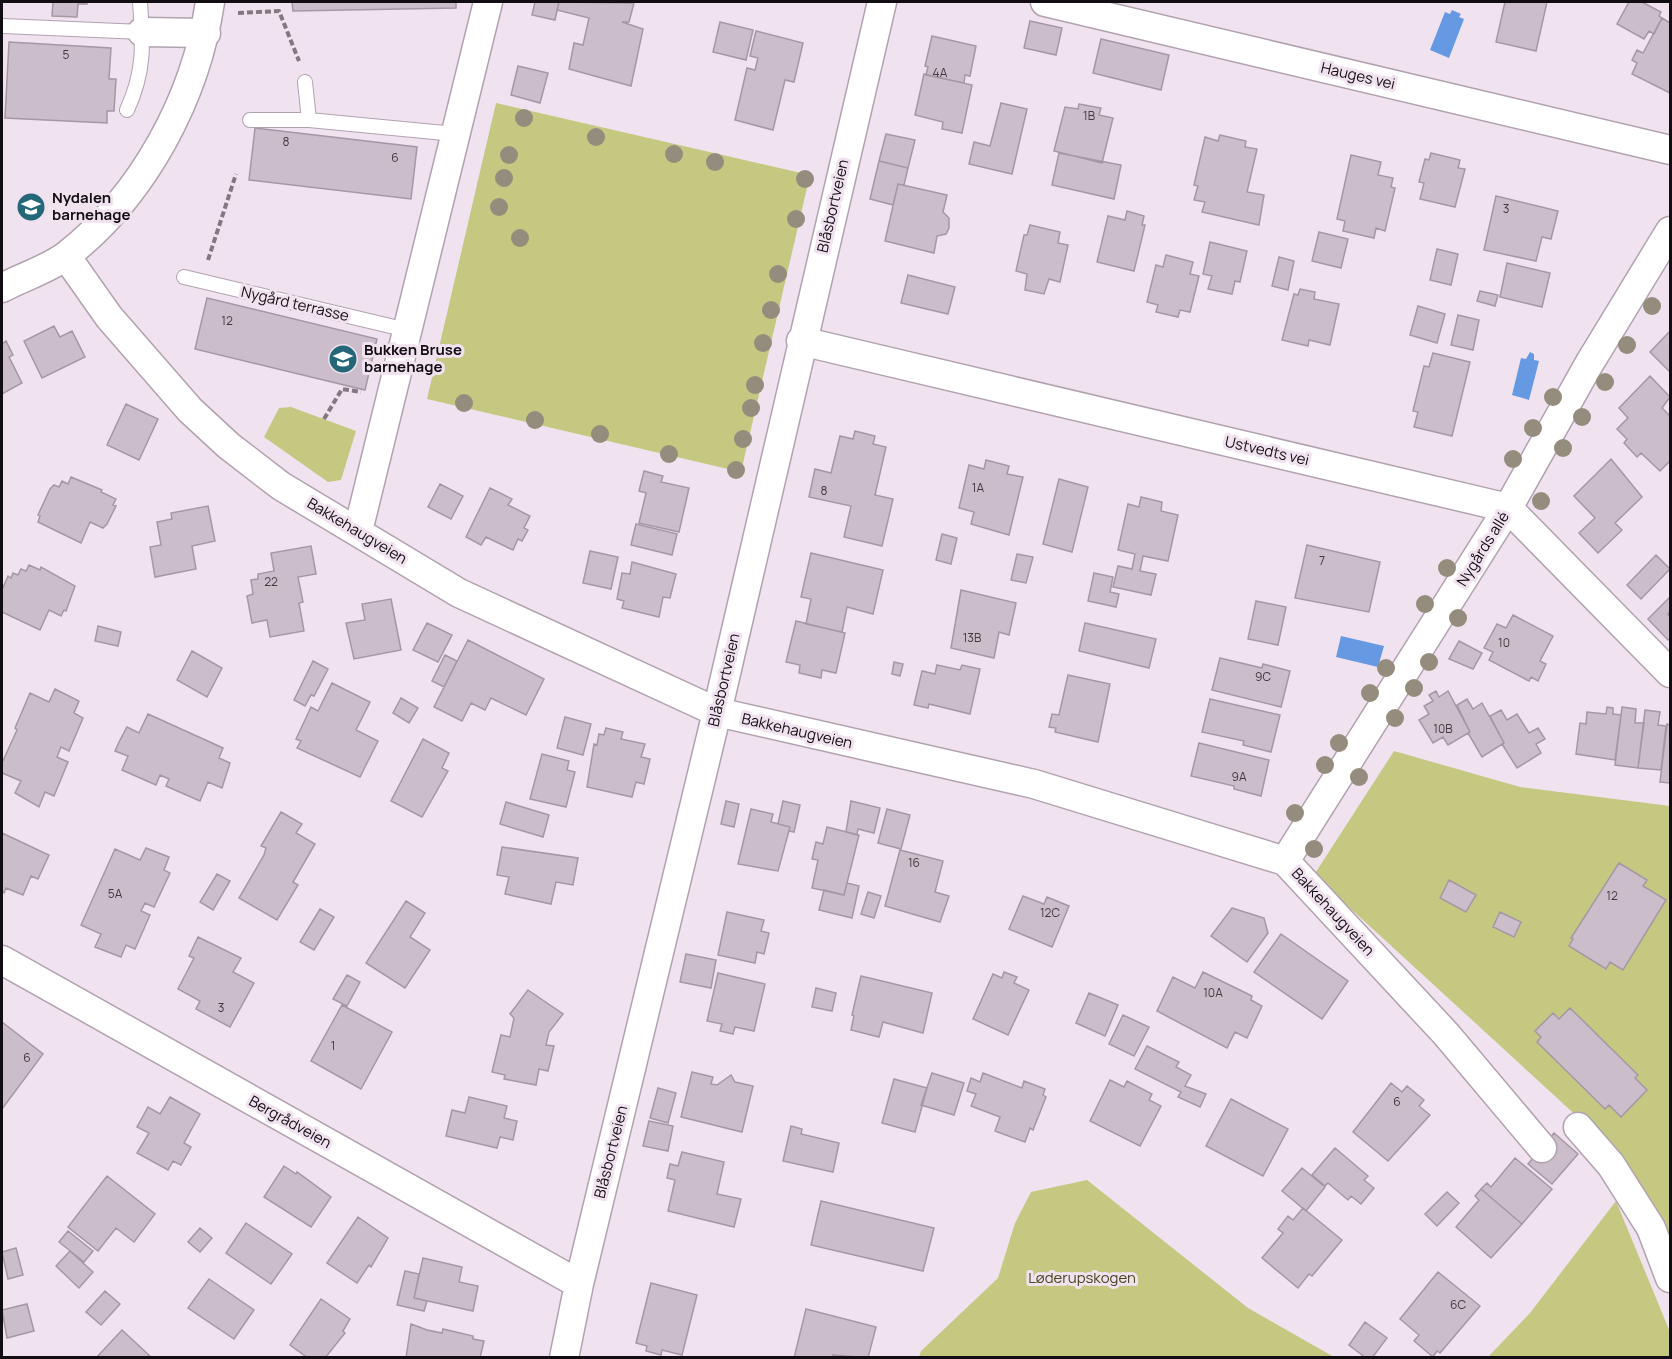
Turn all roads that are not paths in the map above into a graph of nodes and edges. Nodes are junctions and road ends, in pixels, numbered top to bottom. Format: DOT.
graph roads {
  1 [pos="140,2"];
  2 [pos="210,2"];
  3 [pos="488,2"];
  4 [pos="882,2"];
  5 [pos="1045,2"];
  6 [pos="3,26"];
  7 [pos="142,32"];
  8 [pos="206,33"];
  9 [pos="305,82"];
  10 [pos="127,110"];
  11 [pos="250,120"];
  12 [pos="309,120"];
  13 [pos="455,134"];
  14 [pos="1671,150"];
  15 [pos="1671,231"];
  16 [pos="66,256"];
  17 [pos="184,277"];
  18 [pos="2,288"];
  19 [pos="407,330"];
  20 [pos="801,341"];
  21 [pos="1508,508"];
  22 [pos="358,531"];
  23 [pos="1671,673"];
  24 [pos="717,712"];
  25 [pos="1285,861"];
  26 [pos="2,960"];
  27 [pos="1578,1127"];
  28 [pos="1542,1148"];
  29 [pos="1671,1278"];
  30 [pos="579,1284"];
  31 [pos="564,1358"];
  1 -- 7 [label="lane"];
  2 -- 8 [label="street"];
  3 -- 13 [label="street"];
  4 -- 20 [label="street, Blåsbortveien"];
  5 -- 14 [label="street, Hauges vei"];
  6 -- 7 [label="lane"];
  7 -- 8 [label="street"];
  7 -- 10 [label="lane"];
  8 -- 16 [label="street"];
  9 -- 12 [label="lane"];
  11 -- 12 [label="lane"];
  12 -- 13 [label="lane"];
  13 -- 19 [label="street"];
  15 -- 21 [label="street, Nygårds allé"];
  16 -- 18 [label="street"];
  16 -- 22 [label="street, Bakkehaugveien"];
  17 -- 19 [label="lane, Nygård terrasse"];
  19 -- 22 [label="street"];
  20 -- 21 [label="street, Ustvedts vei"];
  20 -- 24 [label="street, Blåsbortveien"];
  21 -- 23 [label="street"];
  21 -- 25 [label="street, Nygårds allé"];
  22 -- 24 [label="street, Bakkehaugveien"];
  24 -- 25 [label="street, Bakkehaugveien"];
  24 -- 30 [label="street, Blåsbortveien"];
  25 -- 28 [label="street, Bakkehaugveien"];
  26 -- 30 [label="street, Bergrådveien"];
  27 -- 29 [label="street"];
  30 -- 31 [label="street, Blåsbortveien"];
}
